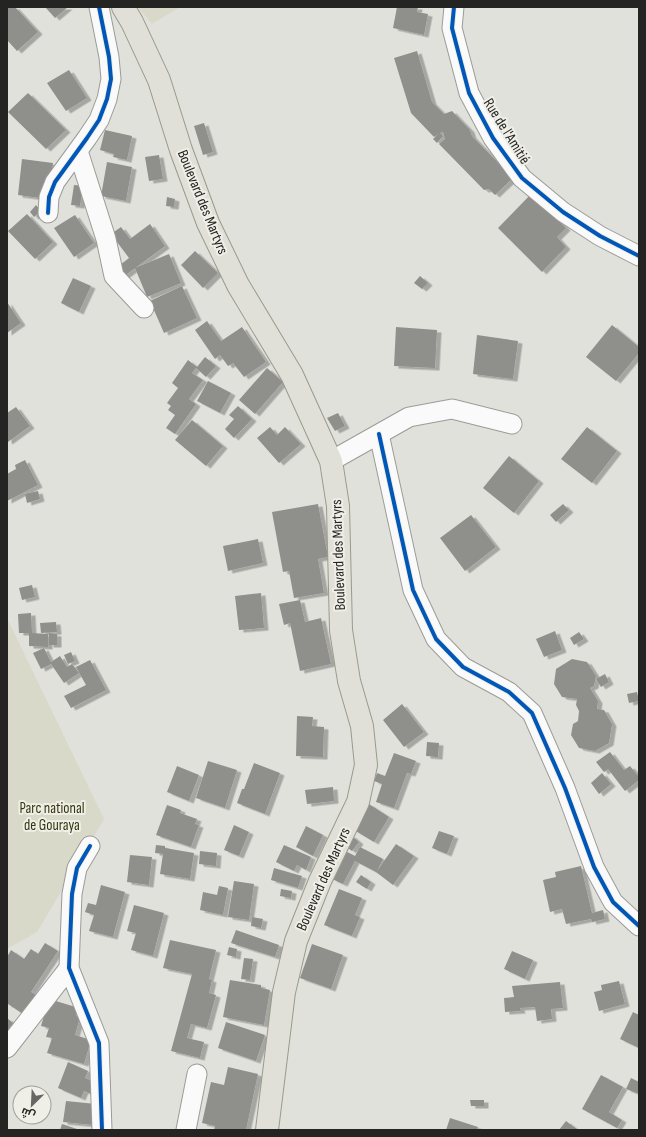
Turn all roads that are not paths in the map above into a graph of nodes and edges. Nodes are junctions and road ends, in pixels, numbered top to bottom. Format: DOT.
graph roads {
  1 [pos="99,7"];
  2 [pos="123,7"];
  3 [pos="454,7"];
  4 [pos="78,151"];
  5 [pos="48,213"];
  6 [pos="639,256"];
  7 [pos="144,308"];
  8 [pos="512,424"];
  9 [pos="379,434"];
  10 [pos="331,461"];
  11 [pos="90,846"];
  12 [pos="639,926"];
  13 [pos="68,968"];
  14 [pos="7,1048"];
  15 [pos="197,1074"];
  16 [pos="102,1130"];
  17 [pos="186,1130"];
  18 [pos="267,1130"];
  1 -- 4 [label="street"];
  2 -- 10 [label="main road, Boulevard des Martyrs"];
  3 -- 6 [label="street, Rue de l'Amitié"];
  4 -- 5 [label="street"];
  4 -- 7 [label="street"];
  8 -- 9 [label="street"];
  9 -- 10 [label="street"];
  9 -- 12 [label="street"];
  10 -- 18 [label="main road, Boulevard des Martyrs"];
  11 -- 13 [label="street"];
  13 -- 14 [label="street"];
  13 -- 16 [label="street"];
  15 -- 17 [label="street"];
}
